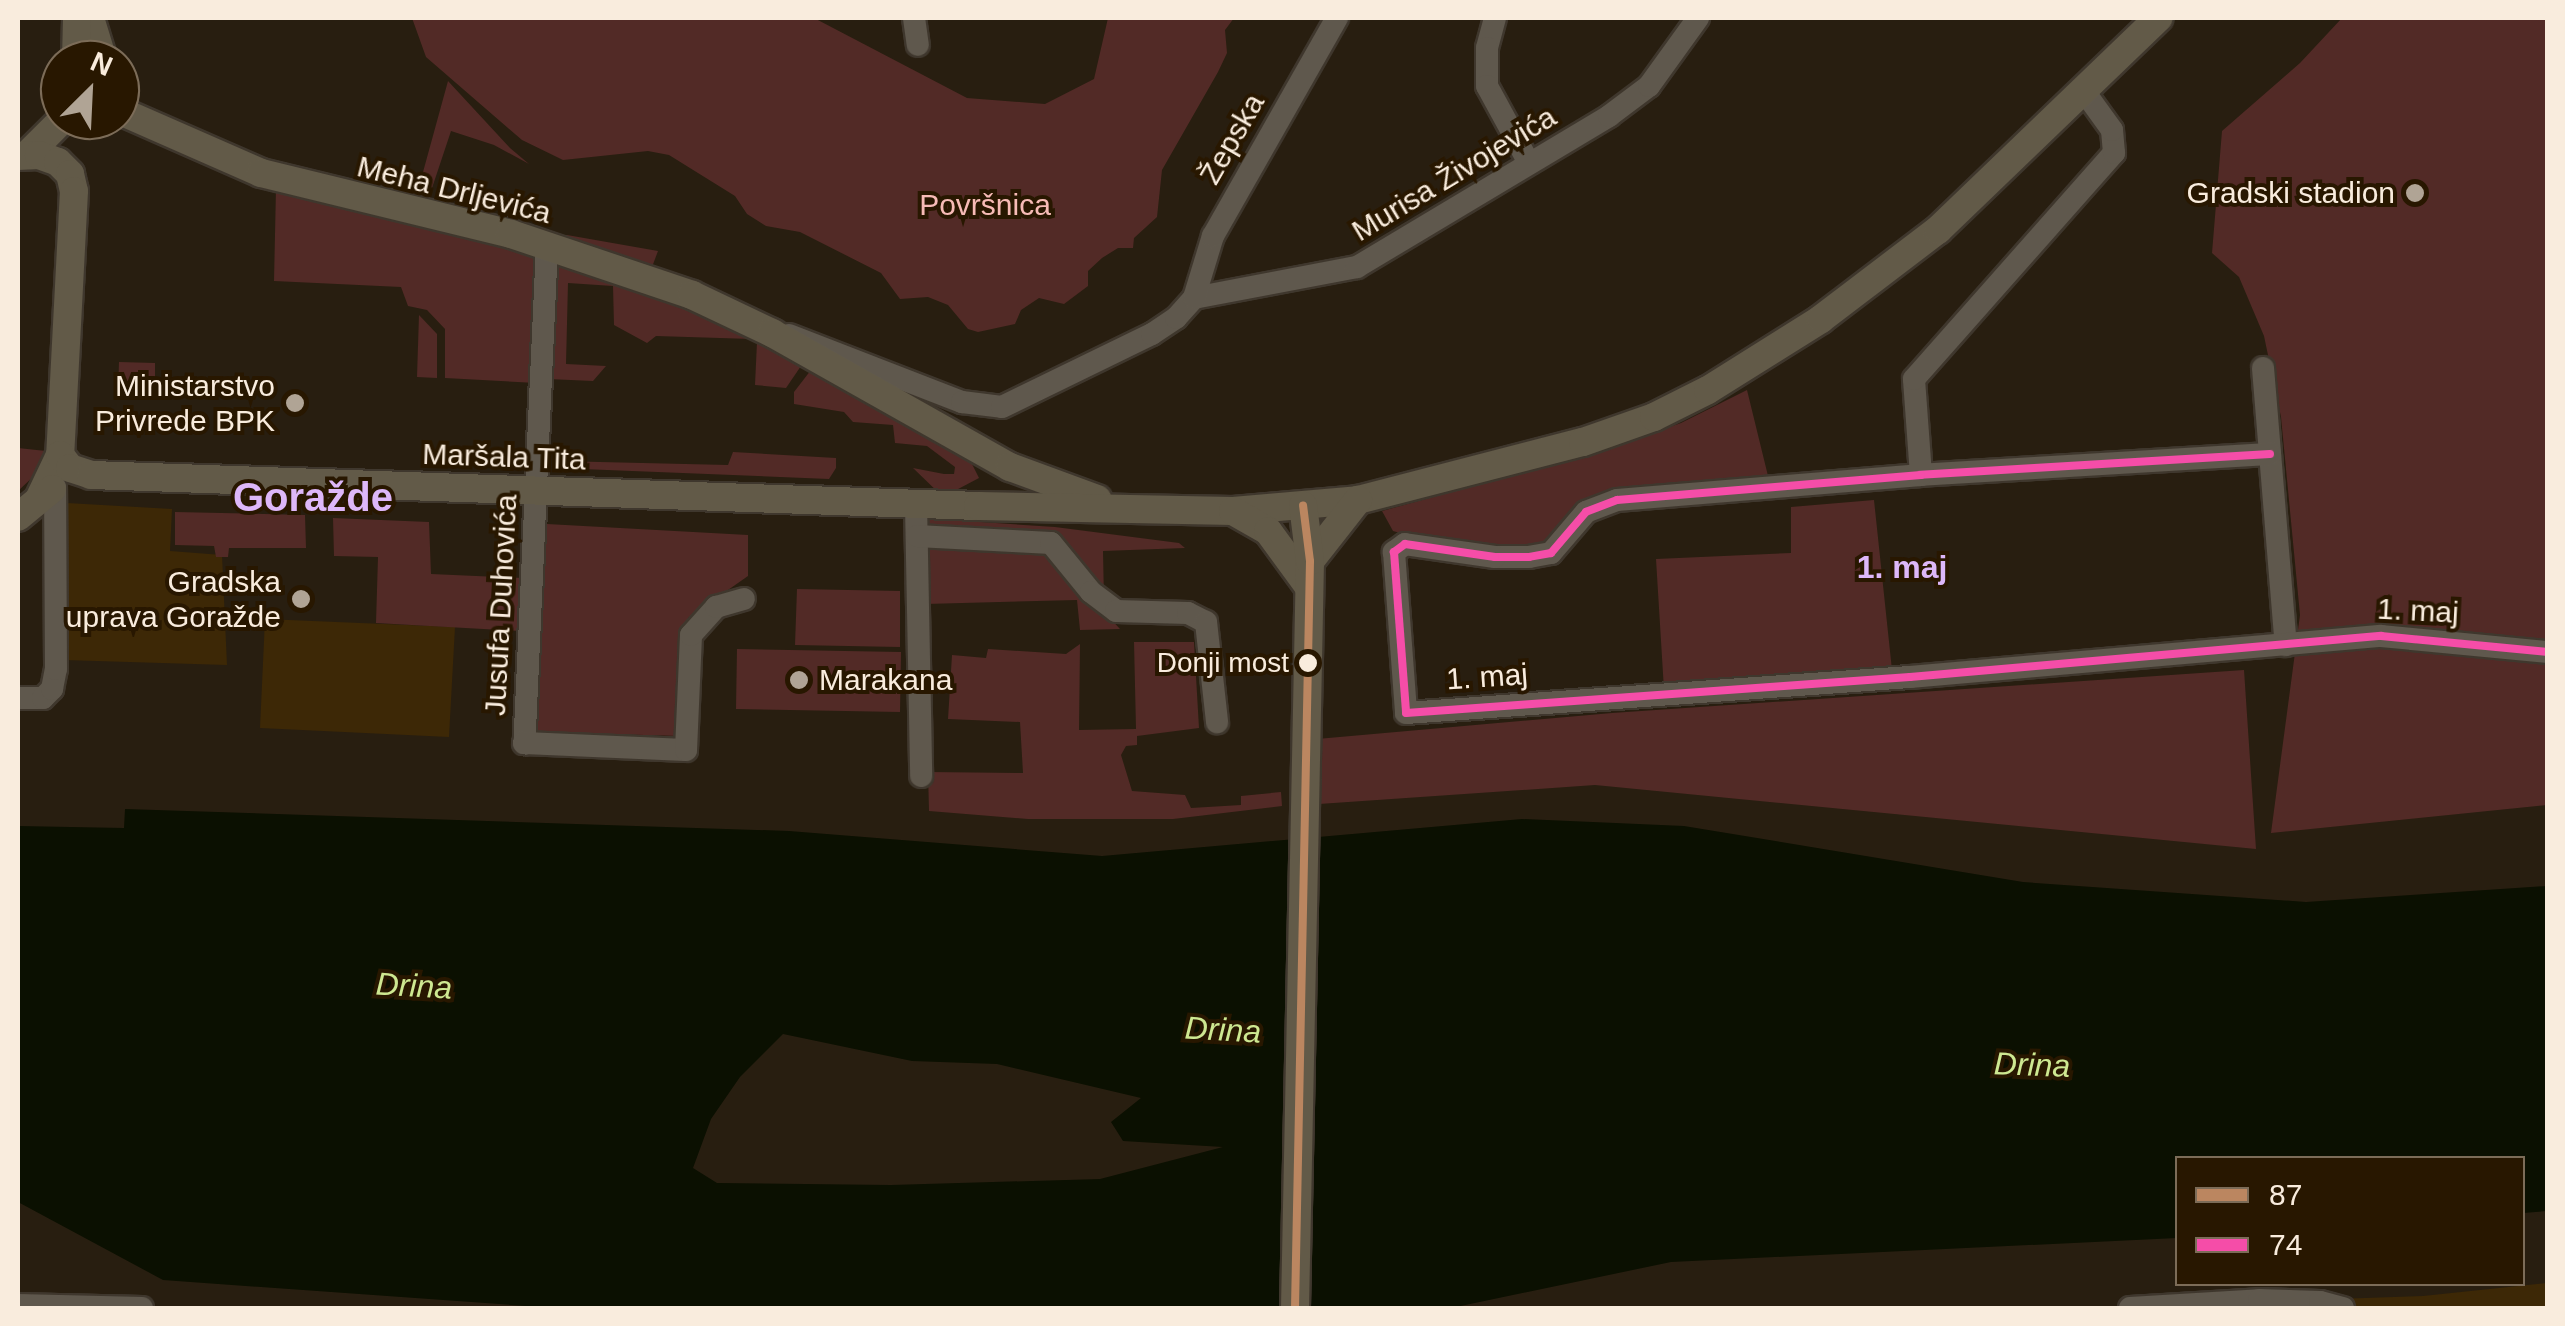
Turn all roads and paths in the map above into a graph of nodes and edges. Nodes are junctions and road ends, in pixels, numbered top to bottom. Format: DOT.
graph roads {
  1 [pos="914,18"];
  2 [pos="1337,18"];
  3 [pos="1495,18"];
  4 [pos="1698,18"];
  5 [pos="2158,18"];
  6 [pos="918,45"];
  7 [pos="2083,90"];
  8 [pos="140,116"];
  9 [pos="23,155"];
  10 [pos="1528,163"];
  11 [pos="547,245"];
  12 [pos="1194,298"];
  13 [pos="772,333"];
  14 [pos="2263,368"];
  15 [pos="966,444"];
  16 [pos="2270,454"];
  17 [pos="60,456"];
  18 [pos="1921,474"];
  19 [pos="90,475"];
  20 [pos="536,491"];
  21 [pos="47,492"];
  22 [pos="1358,500"];
  23 [pos="916,504"];
  24 [pos="1304,504"];
  25 [pos="978,506"];
  26 [pos="1127,509"];
  27 [pos="1234,511"];
  28 [pos="18,517"];
  29 [pos="917,536"];
  30 [pos="1310,574"];
  31 [pos="744,600"];
  32 [pos="2286,645"];
  33 [pos="2548,652"];
  34 [pos="18,698"];
  35 [pos="1217,722"];
  36 [pos="922,776"];
  37 [pos="33,1306"];
  38 [pos="142,1308"];
  39 [pos="1295,1308"];
  40 [pos="2130,1308"];
  41 [pos="2342,1308"];
  1 -- 6 [label="street"];
  2 -- 12 [label="street, Žepska"];
  3 -- 10 [label="street"];
  4 -- 10 [label="street, Murisa Živojevića"];
  5 -- 7 [label="main road, Maršala Tita"];
  7 -- 18 [label="street"];
  7 -- 22 [label="main road, Maršala Tita"];
  8 -- 11 [label="main road, Meha Drljevića"];
  9 -- 17 [label="main road"];
  10 -- 12 [label="street, Murisa Živojevića"];
  11 -- 13 [label="main road, Meha Drljevića"];
  11 -- 20 [label="street, Jusufa Duhovića"];
  12 -- 13 [label="street, Meha Drljevića"];
  13 -- 15 [label="main road, Meha Drljevića"];
  14 -- 16 [label="street"];
  15 -- 25 [label="main road"];
  15 -- 26 [label="main road, Meha Drljevića"];
  16 -- 18 [label="street, 1. maj"];
  16 -- 32 [label="street"];
  17 -- 19 [label="main road"];
  17 -- 21 [label="main road"];
  18 -- 32 [label="street, 1. maj"];
  19 -- 20 [label="main road, Maršala Tita"];
  19 -- 21 [label="main road"];
  20 -- 23 [label="main road, Maršala Tita"];
  20 -- 31 [label="street, Jusufa Duhovića"];
  21 -- 28 [label="main road"];
  21 -- 34 [label="street"];
  22 -- 24 [label="main road, Maršala Tita"];
  22 -- 30 [label="main road"];
  23 -- 25 [label="main road, Maršala Tita"];
  23 -- 29 [label="street"];
  24 -- 27 [label="main road, Maršala Tita"];
  24 -- 30 [label="main road"];
  25 -- 26 [label="main road, Maršala Tita"];
  26 -- 27 [label="main road, Maršala Tita"];
  27 -- 30 [label="main road"];
  29 -- 35 [label="street"];
  29 -- 36 [label="street"];
  30 -- 39 [label="main road"];
  32 -- 33 [label="street, 1. maj"];
  37 -- 38 [label="street"];
  40 -- 41 [label="street"];
}
